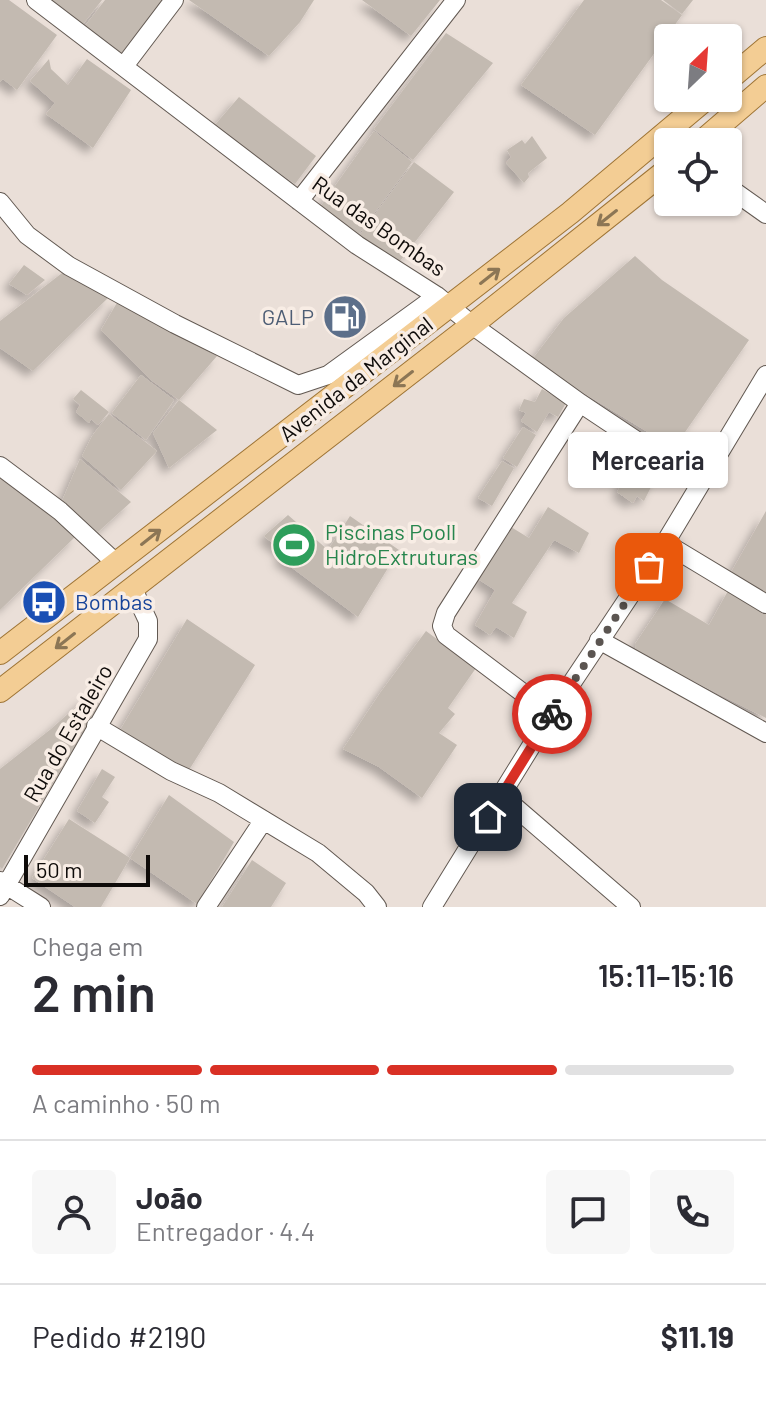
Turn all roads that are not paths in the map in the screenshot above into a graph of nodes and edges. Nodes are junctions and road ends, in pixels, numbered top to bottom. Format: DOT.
graph roads {
  1 [pos="36,0"];
  2 [pos="174,0"];
  3 [pos="456,0"];
  4 [pos="766,48"];
  5 [pos="124,66"];
  6 [pos="742,68"];
  7 [pos="766,86"];
  8 [pos="690,112"];
  9 [pos="717,128"];
  10 [pos="654,180"];
  11 [pos="742,197"];
  12 [pos="299,201"];
  13 [pos="0,202"];
  14 [pos="766,214"];
  15 [pos="444,301"];
  16 [pos="472,325"];
  17 [pos="766,375"];
  18 [pos="580,403"];
  19 [pos="0,466"];
  20 [pos="700,483"];
  21 [pos="665,543"];
  22 [pos="117,564"];
  23 [pos="133,589"];
  24 [pos="766,604"];
  25 [pos="599,640"];
  26 [pos="0,653"];
  27 [pos="0,691"];
  28 [pos="551,714"];
  29 [pos="96,726"];
  30 [pos="766,733"];
  31 [pos="501,795"];
  32 [pos="263,821"];
  33 [pos="2,888"];
  34 [pos="41,907"];
  35 [pos="206,907"];
  36 [pos="377,907"];
  37 [pos="432,907"];
  38 [pos="631,907"];
  1 -- 5 [label="street, Rua das Bombas"];
  2 -- 5 [label="street"];
  3 -- 12 [label="street"];
  4 -- 6 [label="main road"];
  5 -- 12 [label="street, Rua das Bombas"];
  7 -- 9 [label="main road"];
  15 -- 8 [label="main road, Avenida da Marginal, one-way"];
  10 -- 16 [label="main road, Avenida da Marginal, one-way"];
  11 -- 14 [label="street"];
  12 -- 15 [label="street, Rua das Bombas"];
  13 -- 15 [label="street"];
  15 -- 16 [label="street, Rua das Bombas"];
  22 -- 15 [label="main road, Avenida da Marginal, one-way"];
  16 -- 18 [label="street, Rua das Bombas"];
  16 -- 23 [label="main road, Avenida da Marginal, one-way"];
  17 -- 20 [label="street"];
  18 -- 20 [label="street, Rua das Bombas"];
  18 -- 28 [label="street"];
  19 -- 22 [label="street"];
  20 -- 21 [label="street"];
  21 -- 24 [label="street"];
  21 -- 25 [label="street"];
  22 -- 26 [label="main road, Avenida da Marginal"];
  23 -- 27 [label="main road, Avenida da Marginal, one-way"];
  23 -- 29 [label="street, Rua do Estaleiro"];
  25 -- 28 [label="street"];
  25 -- 30 [label="street"];
  28 -- 31 [label="street"];
  29 -- 32 [label="street"];
  29 -- 33 [label="street, Rua do Estaleiro"];
  31 -- 37 [label="street"];
  31 -- 38 [label="street"];
  32 -- 35 [label="street"];
  32 -- 36 [label="street"];
  33 -- 34 [label="street"];
}
